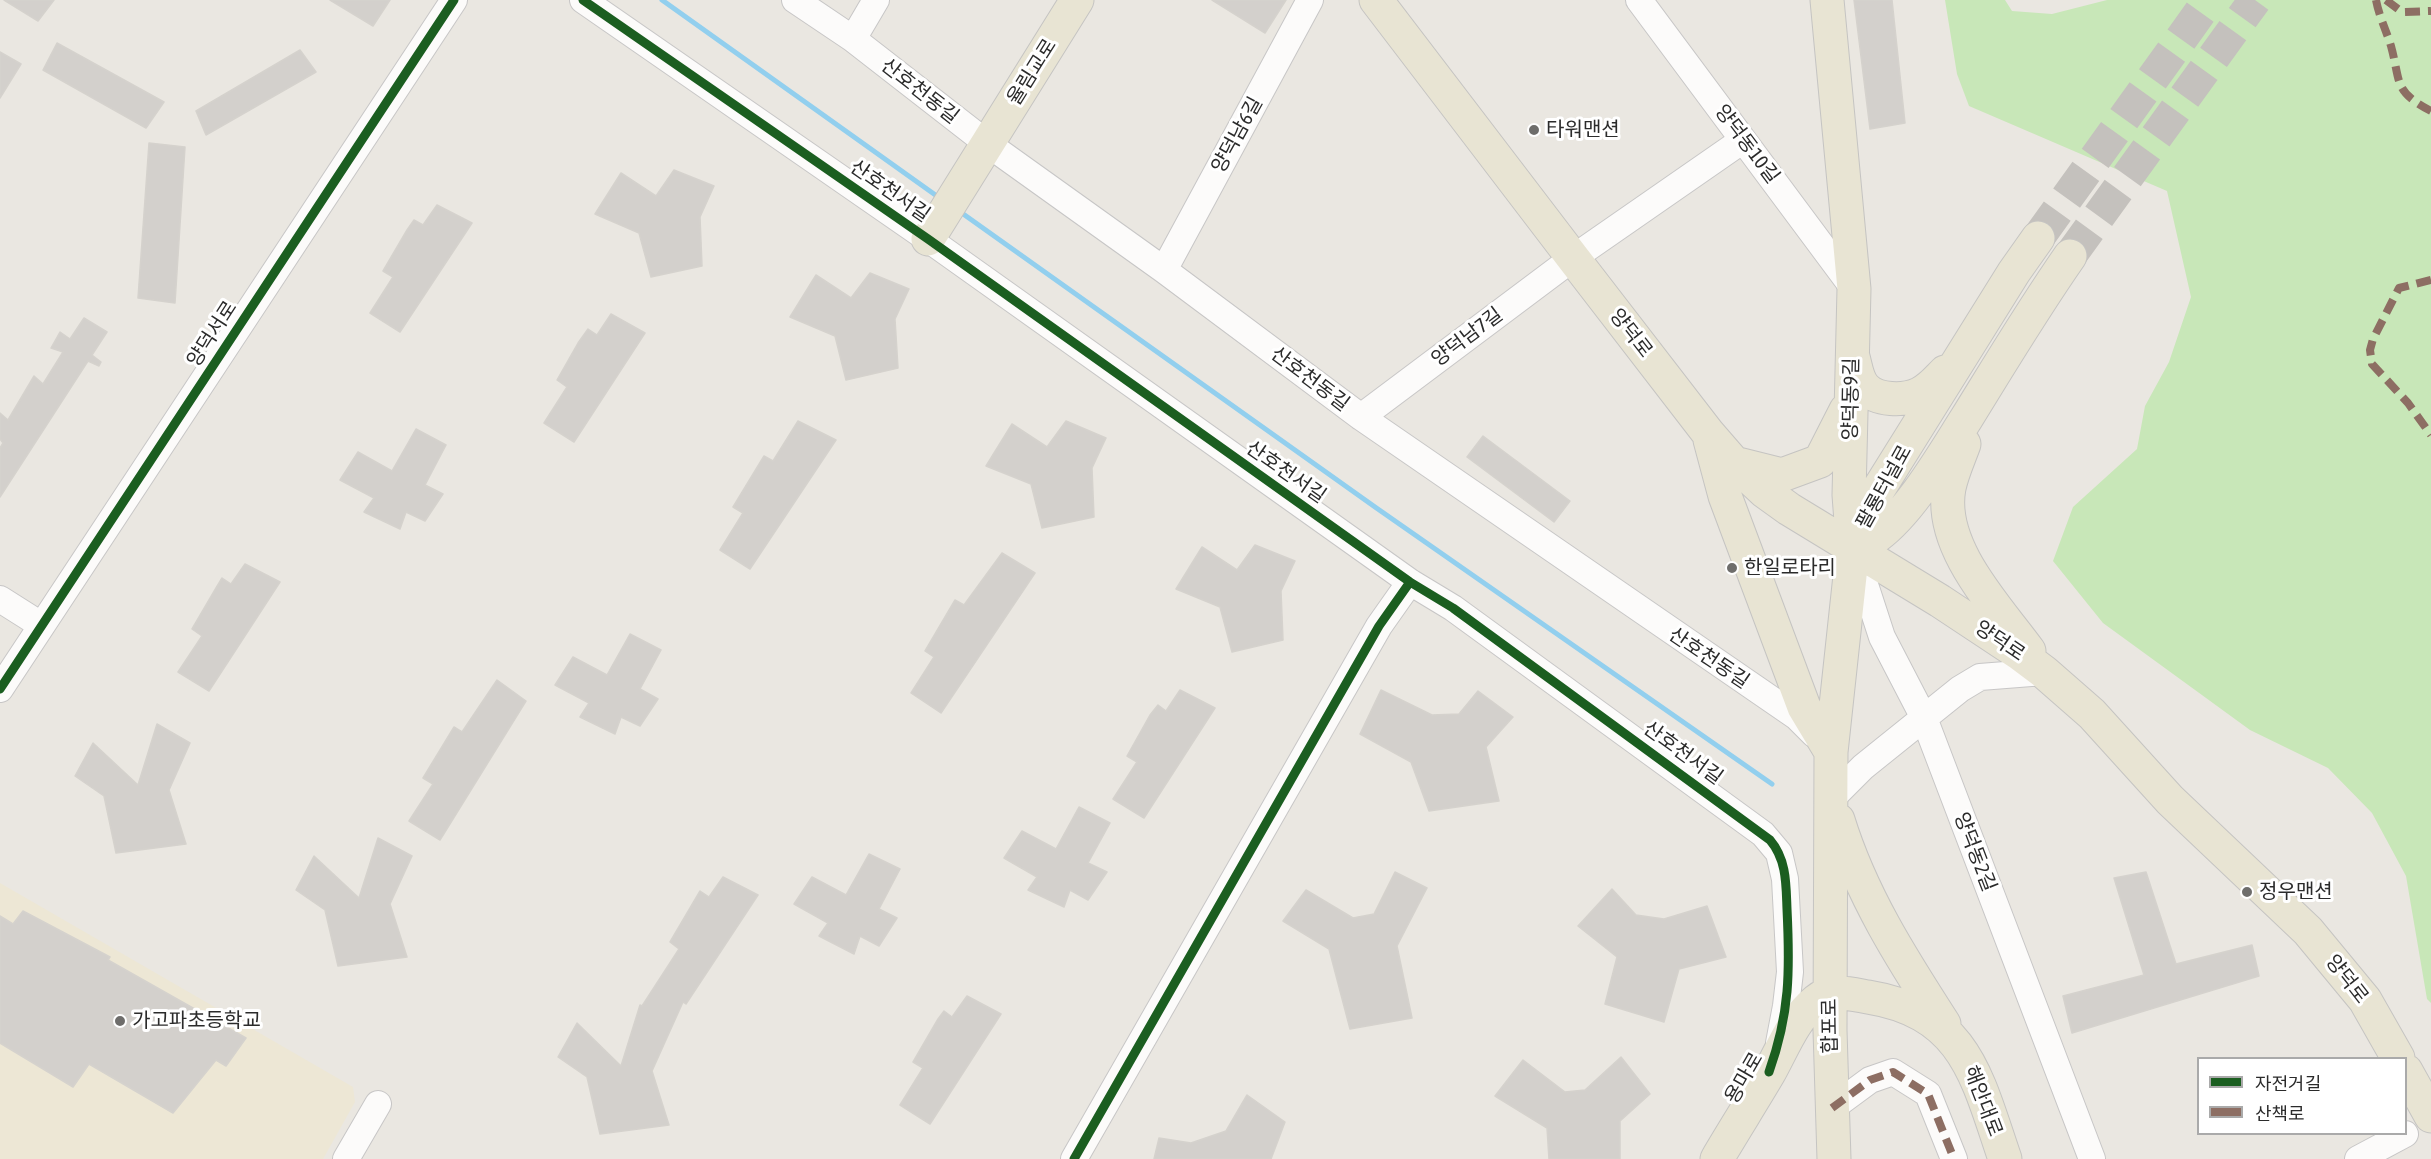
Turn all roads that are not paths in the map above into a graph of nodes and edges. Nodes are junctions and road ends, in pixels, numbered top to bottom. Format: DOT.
graph roads {
  1 [pos="454,0"];
  2 [pos="583,0"];
  3 [pos="795,0"];
  4 [pos="876,0"];
  5 [pos="1077,0"];
  6 [pos="1310,0"];
  7 [pos="1376,0"];
  8 [pos="1639,0"];
  9 [pos="1827,0"];
  10 [pos="853,39"];
  11 [pos="1743,140"];
  12 [pos="988,144"];
  13 [pos="936,227"];
  14 [pos="2038,238"];
  15 [pos="2070,256"];
  16 [pos="1573,258"];
  17 [pos="1164,270"];
  18 [pos="1854,289"];
  19 [pos="1973,339"];
  20 [pos="1852,349"];
  21 [pos="1999,365"];
  22 [pos="1850,403"];
  23 [pos="1361,417"];
  24 [pos="1708,433"];
  25 [pos="1734,463"];
  26 [pos="1853,548"];
  27 [pos="1410,582"];
  28 [pos="0,599"];
  29 [pos="42,625"];
  30 [pos="2044,672"];
  31 [pos="0,689"];
  32 [pos="1924,718"];
  33 [pos="1831,752"];
  34 [pos="1831,806"];
  35 [pos="1830,993"];
  36 [pos="1959,1047"];
  37 [pos="2397,1057"];
  38 [pos="1769,1072"];
  39 [pos="2407,1073"];
  40 [pos="378,1104"];
  41 [pos="1832,1108"];
  42 [pos="2431,1118"];
  43 [pos="2407,1132"];
  44 [pos="2401,1135"];
  45 [pos="346,1159"];
  46 [pos="1074,1159"];
  47 [pos="1717,1159"];
  48 [pos="1834,1159"];
  49 [pos="1953,1159"];
  50 [pos="2005,1159"];
  51 [pos="2092,1159"];
  52 [pos="2358,1159"];
  1 -- 29 [label="street, 양덕서로"];
  2 -- 13 [label="street, 산호천서길"];
  3 -- 10 [label="street, 산호천동길"];
  4 -- 10 [label="street"];
  5 -- 12 [label="main road, 율림교로"];
  6 -- 17 [label="street, 양덕남6길"];
  7 -- 16 [label="main road, 양덕로"];
  8 -- 11 [label="street, 양덕동10길"];
  9 -- 18 [label="main road, 양덕동9길"];
  10 -- 12 [label="street, 산호천동길"];
  11 -- 16 [label="street"];
  11 -- 18 [label="street, 양덕동10길"];
  12 -- 13 [label="main road, 율림교로"];
  12 -- 17 [label="street, 산호천동길"];
  13 -- 27 [label="street, 산호천서길"];
  14 -- 19 [label="main road, 팔룡터널로"];
  15 -- 21 [label="main road, 팔룡터널로"];
  16 -- 23 [label="street, 양덕남7길"];
  16 -- 24 [label="main road, 양덕로"];
  17 -- 23 [label="street, 산호천동길"];
  18 -- 20 [label="main road, 양덕동9길"];
  19 -- 20 [label="main road"];
  19 -- 26 [label="main road, 팔룡터널로"];
  20 -- 22 [label="main road, 양덕동9길"];
  21 -- 26 [label="main road, 팔룡터널로"];
  21 -- 30 [label="main road"];
  22 -- 25 [label="main road"];
  22 -- 26 [label="main road, 양덕동9길"];
  23 -- 33 [label="street, 산호천동길"];
  24 -- 25 [label="main road, 양덕로"];
  24 -- 33 [label="main road"];
  25 -- 26 [label="main road, 양덕로"];
  26 -- 30 [label="main road, 양덕로"];
  26 -- 32 [label="street, 양덕동2길"];
  26 -- 33 [label="main road, 양덕동9길"];
  27 -- 38 [label="street, 산호천서길"];
  27 -- 46 [label="street"];
  28 -- 29 [label="street"];
  29 -- 31 [label="street, 양덕서로"];
  30 -- 32 [label="street"];
  30 -- 37 [label="main road, 양덕로"];
  32 -- 34 [label="street"];
  32 -- 51 [label="street, 양덕동2길"];
  33 -- 34 [label="main road, 양덕동9길"];
  34 -- 35 [label="main road, 합포로"];
  34 -- 36 [label="main road"];
  35 -- 36 [label="main road, 해안대로"];
  35 -- 38 [label="main road, 용마로"];
  35 -- 41 [label="main road, 합포로"];
  36 -- 50 [label="main road, 해안대로"];
  38 -- 47 [label="main road, 용마로"];
  39 -- 42 [label="main road"];
  40 -- 45 [label="street"];
  41 -- 48 [label="main road, 합포로"];
  41 -- 49 [label="street"];
  42 -- 43 [label="street"];
  44 -- 52 [label="street"];
}
